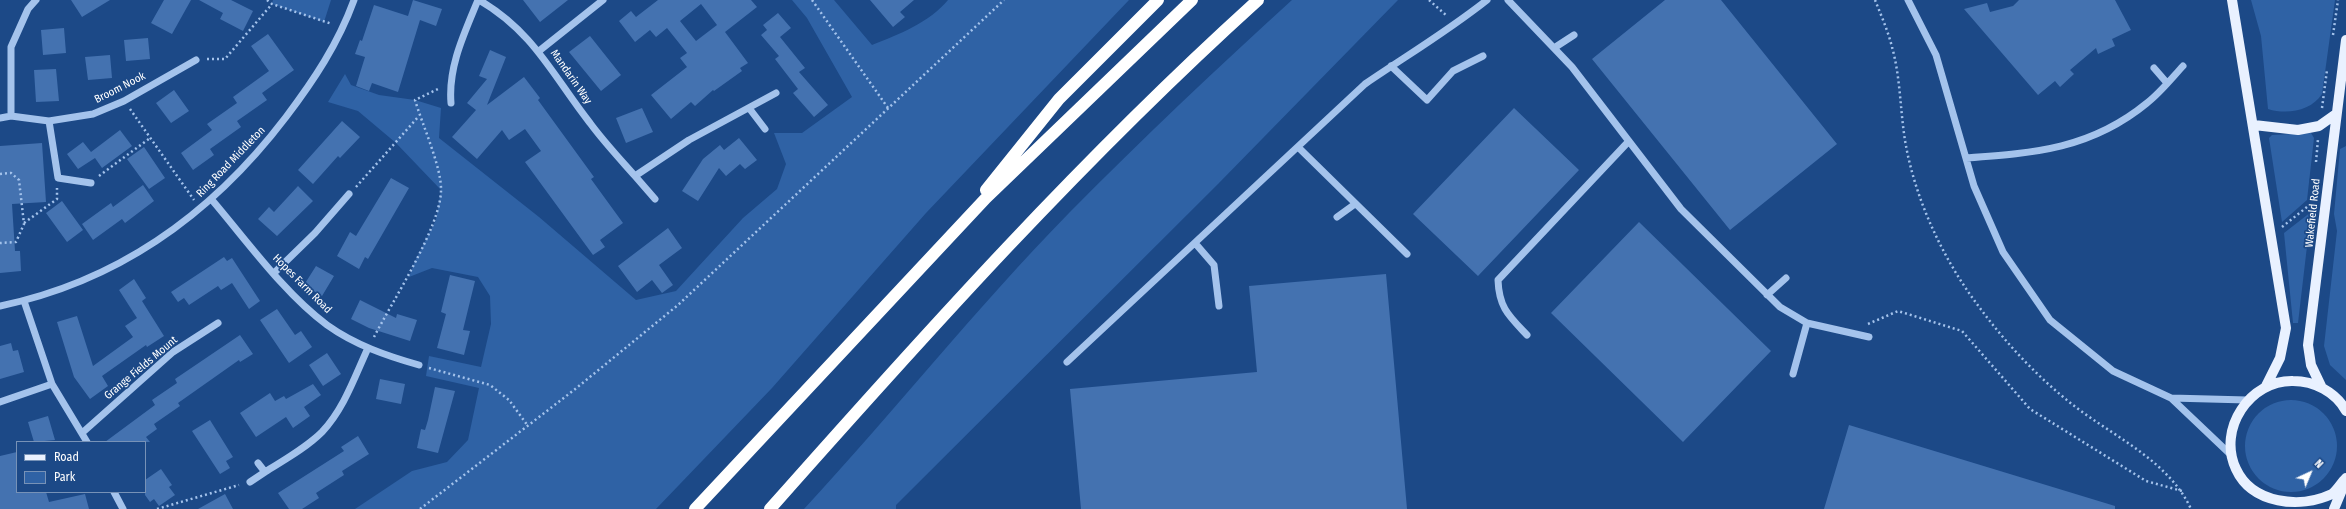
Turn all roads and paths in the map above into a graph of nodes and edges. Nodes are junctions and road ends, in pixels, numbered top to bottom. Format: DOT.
graph roads {
  1 [pos="36,0"];
  2 [pos="267,0"];
  3 [pos="354,0"];
  4 [pos="478,0"];
  5 [pos="603,0"];
  6 [pos="812,0"];
  7 [pos="1004,0"];
  8 [pos="1158,0"];
  9 [pos="1192,0"];
  10 [pos="1258,0"];
  11 [pos="1429,0"];
  12 [pos="1487,0"];
  13 [pos="1508,0"];
  14 [pos="1875,0"];
  15 [pos="1908,0"];
  16 [pos="2232,0"];
  17 [pos="272,4"];
  18 [pos="1457,24"];
  19 [pos="344,28"];
  20 [pos="1574,35"];
  21 [pos="2346,40"];
  22 [pos="1554,48"];
  23 [pos="539,51"];
  24 [pos="1483,56"];
  25 [pos="196,60"];
  26 [pos="1391,66"];
  27 [pos="2183,66"];
  28 [pos="2154,68"];
  29 [pos="449,83"];
  30 [pos="2167,83"];
  31 [pos="776,93"];
  32 [pos="124,101"];
  33 [pos="450,103"];
  34 [pos="749,108"];
  35 [pos="888,108"];
  36 [pos="2336,114"];
  37 [pos="11,116"];
  38 [pos="420,116"];
  39 [pos="0,118"];
  40 [pos="49,121"];
  41 [pos="2254,125"];
  42 [pos="765,129"];
  43 [pos="150,138"];
  44 [pos="1629,141"];
  45 [pos="1298,147"];
  46 [pos="1966,158"];
  47 [pos="0,174"];
  48 [pos="635,176"];
  49 [pos="58,178"];
  50 [pos="91,183"];
  51 [pos="349,194"];
  52 [pos="655,199"];
  53 [pos="212,200"];
  54 [pos="1355,204"];
  55 [pos="2326,204"];
  56 [pos="200,209"];
  57 [pos="1337,218"];
  58 [pos="24,224"];
  59 [pos="2270,230"];
  60 [pos="0,243"];
  61 [pos="1196,243"];
  62 [pos="939,248"];
  63 [pos="1407,254"];
  64 [pos="274,273"];
  65 [pos="1786,278"];
  66 [pos="1767,295"];
  67 [pos="24,301"];
  68 [pos="0,306"];
  69 [pos="1219,306"];
  70 [pos="218,323"];
  71 [pos="1807,323"];
  72 [pos="1527,335"];
  73 [pos="1858,335"];
  74 [pos="1869,337"];
  75 [pos="368,348"];
  76 [pos="1067,362"];
  77 [pos="419,365"];
  78 [pos="1793,374"];
  79 [pos="52,384"];
  80 [pos="2266,386"];
  81 [pos="2321,386"];
  82 [pos="2171,398"];
  83 [pos="2247,400"];
  84 [pos="0,402"];
  85 [pos="2346,411"];
  86 [pos="528,426"];
  87 [pos="82,433"];
  88 [pos="86,441"];
  89 [pos="2231,455"];
  90 [pos="258,463"];
  91 [pos="265,472"];
  92 [pos="2346,479"];
  93 [pos="250,482"];
  94 [pos="2183,491"];
  95 [pos="115,493"];
  96 [pos="2268,505"];
  97 [pos="123,509"];
  98 [pos="157,509"];
  99 [pos="420,509"];
  100 [pos="695,509"];
  101 [pos="770,509"];
  102 [pos="2191,509"];
  103 [pos="2334,509"];
  1 -- 37 [label="street"];
  2 -- 17 [label="path"];
  3 -- 19 [label="street, Ring Road Middleton"];
  4 -- 23 [label="street, Mandarin Way"];
  4 -- 29 [label="street, Mandarin Way"];
  5 -- 23 [label="street"];
  6 -- 35 [label="path"];
  7 -- 35 [label="path"];
  8 -- 62 [label="highway"];
  9 -- 62 [label="highway"];
  10 -- 101 [label="highway"];
  11 -- 18 [label="path"];
  12 -- 18 [label="street"];
  13 -- 22 [label="street"];
  14 -- 94 [label="path"];
  15 -- 46 [label="street"];
  16 -- 41 [label="main road"];
  17 -- 19 [label="path"];
  17 -- 25 [label="path"];
  18 -- 26 [label="street"];
  19 -- 53 [label="street, Ring Road Middleton"];
  20 -- 22 [label="street"];
  21 -- 36 [label="main road, Wakefield Road"];
  22 -- 44 [label="street"];
  23 -- 48 [label="street, Mandarin Way"];
  24 -- 26 [label="street"];
  25 -- 32 [label="street, Broom Nook"];
  26 -- 45 [label="street"];
  27 -- 30 [label="street"];
  28 -- 30 [label="street"];
  29 -- 33 [label="street, Mandarin Way"];
  29 -- 38 [label="path"];
  30 -- 46 [label="street"];
  31 -- 34 [label="street"];
  32 -- 40 [label="street, Broom Nook"];
  32 -- 43 [label="path"];
  34 -- 42 [label="street"];
  34 -- 48 [label="street"];
  35 -- 86 [label="path"];
  36 -- 41 [label="main road"];
  36 -- 55 [label="main road, Wakefield Road"];
  37 -- 39 [label="street, Broom Nook"];
  37 -- 40 [label="street, Broom Nook"];
  38 -- 51 [label="path"];
  38 -- 75 [label="path"];
  40 -- 49 [label="street"];
  41 -- 59 [label="main road"];
  43 -- 50 [label="path"];
  43 -- 56 [label="path"];
  44 -- 66 [label="street"];
  44 -- 72 [label="street"];
  45 -- 54 [label="street"];
  45 -- 61 [label="street"];
  46 -- 82 [label="street"];
  47 -- 58 [label="path"];
  48 -- 52 [label="street, Mandarin Way"];
  49 -- 50 [label="street"];
  49 -- 58 [label="path"];
  51 -- 64 [label="street"];
  53 -- 56 [label="street, Ring Road Middleton"];
  53 -- 64 [label="street, Hopes Farm Road"];
  54 -- 57 [label="street"];
  54 -- 63 [label="street"];
  55 -- 59 [label="path"];
  55 -- 81 [label="main road, Wakefield Road"];
  56 -- 67 [label="street, Ring Road Middleton"];
  58 -- 60 [label="path"];
  59 -- 80 [label="main road"];
  61 -- 69 [label="street"];
  61 -- 76 [label="street"];
  62 -- 100 [label="highway"];
  64 -- 75 [label="street, Hopes Farm Road"];
  65 -- 66 [label="street"];
  66 -- 71 [label="street"];
  67 -- 68 [label="street, Ring Road Middleton"];
  67 -- 79 [label="street"];
  70 -- 87 [label="street, Grange Fields Mount"];
  71 -- 73 [label="street"];
  71 -- 78 [label="street"];
  73 -- 74 [label="street"];
  73 -- 94 [label="path"];
  75 -- 77 [label="street, Hopes Farm Road"];
  75 -- 91 [label="street"];
  77 -- 86 [label="path"];
  79 -- 84 [label="street"];
  79 -- 87 [label="street"];
  80 -- 81 [label="main road, Wakefield Road"];
  80 -- 83 [label="main road, Wakefield Road"];
  81 -- 85 [label="main road, Wakefield Road"];
  82 -- 83 [label="street"];
  82 -- 89 [label="street"];
  83 -- 89 [label="main road, Wakefield Road"];
  86 -- 99 [label="path"];
  87 -- 88 [label="street"];
  89 -- 96 [label="main road, Wakefield Road"];
  90 -- 91 [label="street"];
  91 -- 93 [label="street"];
  92 -- 96 [label="main road, Wakefield Road"];
  92 -- 103 [label="main road, Wakefield Road"];
  93 -- 98 [label="path"];
  94 -- 102 [label="path"];
  95 -- 97 [label="street"];
}
